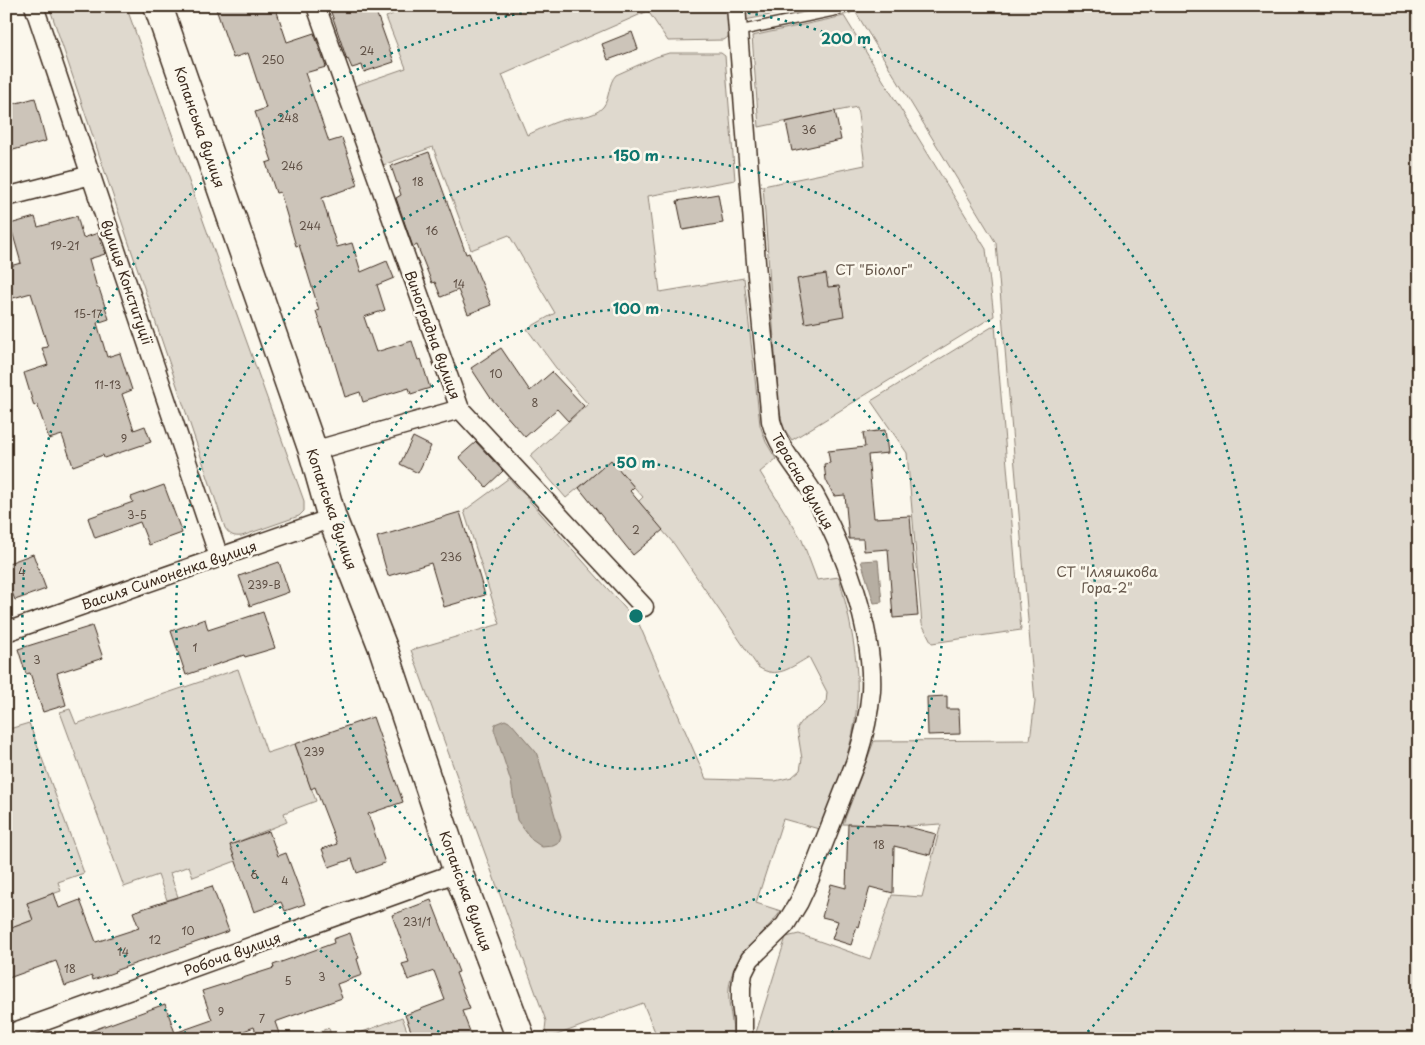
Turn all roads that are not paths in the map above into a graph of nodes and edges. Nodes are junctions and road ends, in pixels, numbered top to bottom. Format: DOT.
graph roads {
  1 [pos="34,6"];
  2 [pos="158,6"];
  3 [pos="316,6"];
  4 [pos="736,6"];
  5 [pos="848,8"];
  6 [pos="739,31"];
  7 [pos="91,175"];
  8 [pos="6,197"];
  9 [pos="460,409"];
  10 [pos="313,451"];
  11 [pos="332,518"];
  12 [pos="219,557"];
  13 [pos="644,607"];
  14 [pos="6,632"];
  15 [pos="458,872"];
  16 [pos="6,1035"];
  17 [pos="521,1039"];
  18 [pos="743,1039"];
  1 -- 7 [label="street, вулиця Конституції"];
  2 -- 10 [label="highway, Копанська вулиця"];
  3 -- 9 [label="street, Виноградна вулиця"];
  4 -- 6 [label="street, Терасна вулиця"];
  5 -- 6 [label="lane"];
  6 -- 18 [label="street, Терасна вулиця"];
  7 -- 8 [label="street"];
  7 -- 12 [label="street, вулиця Конституції"];
  9 -- 10 [label="street"];
  9 -- 13 [label="street, Виноградна вулиця"];
  10 -- 11 [label="highway, Копанська вулиця"];
  11 -- 12 [label="street, Василя Симоненка вулиця"];
  11 -- 15 [label="highway, Копанська вулиця"];
  12 -- 14 [label="street, Василя Симоненка вулиця"];
  15 -- 16 [label="street, Робоча вулиця"];
  15 -- 17 [label="highway, Копанська вулиця"];
}
